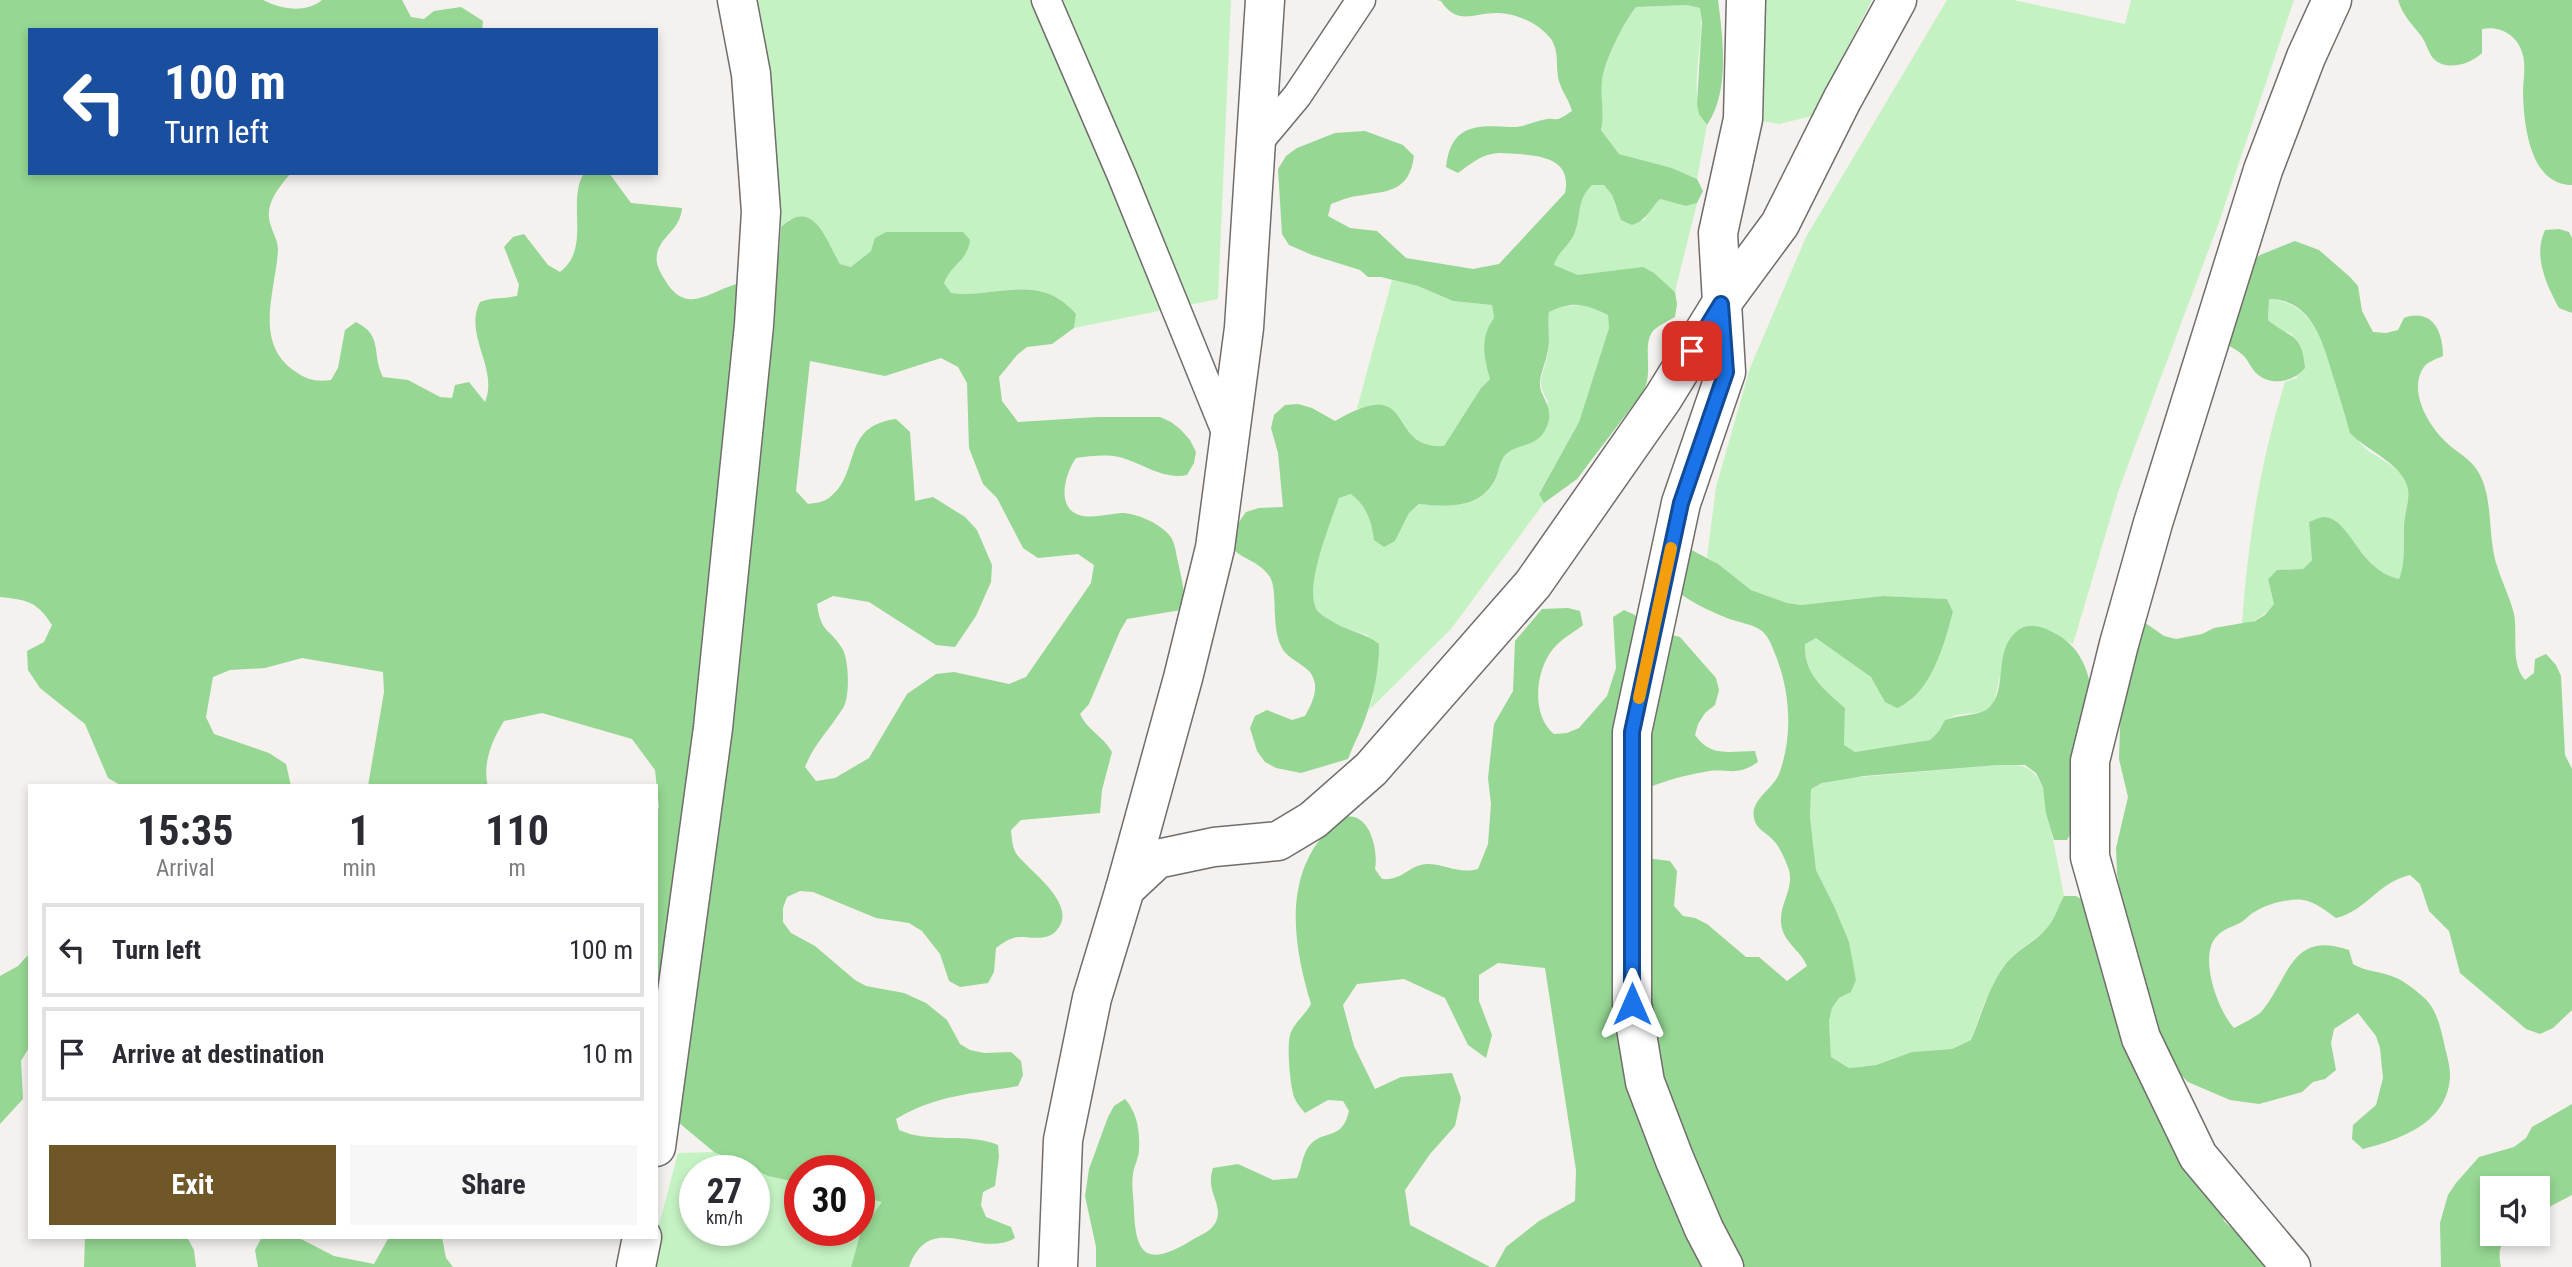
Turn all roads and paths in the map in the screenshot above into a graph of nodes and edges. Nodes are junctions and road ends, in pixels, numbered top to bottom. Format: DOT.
graph roads {
  1 [pos="737,0"];
  2 [pos="1046,0"];
  3 [pos="1265,0"];
  4 [pos="1362,0"];
  5 [pos="1746,0"];
  6 [pos="1897,0"];
  7 [pos="2332,0"];
  8 [pos="1256,145"];
  9 [pos="1721,304"];
  10 [pos="1230,439"];
  11 [pos="1125,889"];
  12 [pos="658,1132"];
  13 [pos="642,1239"];
  14 [pos="636,1267"];
  15 [pos="1058,1267"];
  16 [pos="1724,1267"];
  17 [pos="2291,1267"];
  1 -- 12 [label="street"];
  2 -- 10 [label="lane"];
  3 -- 8 [label="street"];
  4 -- 8 [label="lane"];
  5 -- 9 [label="street"];
  6 -- 9 [label="street"];
  7 -- 17 [label="street"];
  8 -- 10 [label="street"];
  9 -- 11 [label="street"];
  9 -- 16 [label="street"];
  10 -- 11 [label="street"];
  11 -- 15 [label="street"];
  13 -- 14 [label="street"];
}
